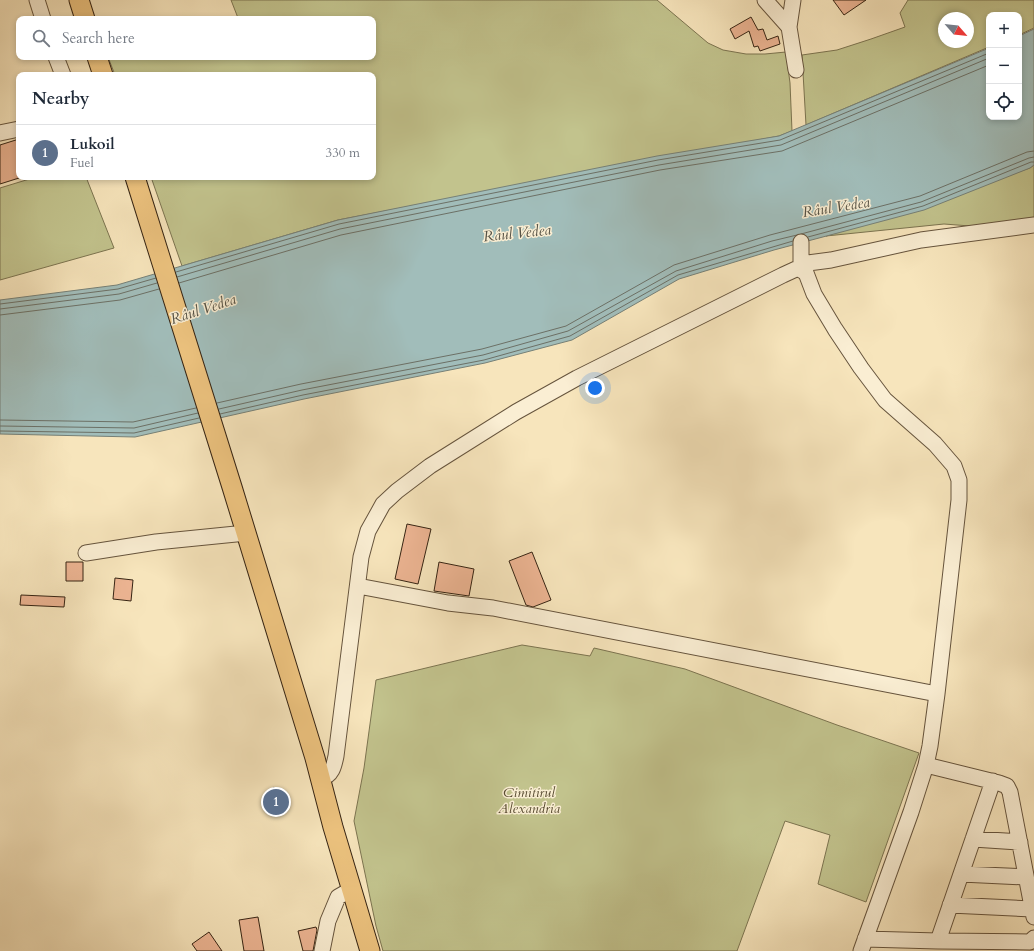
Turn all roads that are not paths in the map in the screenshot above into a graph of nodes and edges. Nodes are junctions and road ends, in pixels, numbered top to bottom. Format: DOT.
graph roads {
  1 [pos="37,0"];
  2 [pos="79,0"];
  3 [pos="765,0"];
  4 [pos="793,0"];
  5 [pos="41,16"];
  6 [pos="84,16"];
  7 [pos="789,27"];
  8 [pos="57,60"];
  9 [pos="98,60"];
  10 [pos="796,70"];
  11 [pos="62,72"];
  12 [pos="102,72"];
  13 [pos="16,130"];
  14 [pos="0,133"];
  15 [pos="136,180"];
  16 [pos="1034,225"];
  17 [pos="801,242"];
  18 [pos="801,270"];
  19 [pos="246,533"];
  20 [pos="86,553"];
  21 [pos="358,586"];
  22 [pos="936,694"];
  23 [pos="926,766"];
  24 [pos="321,778"];
  25 [pos="993,781"];
  26 [pos="973,839"];
  27 [pos="1020,842"];
  28 [pos="961,874"];
  29 [pos="1026,876"];
  30 [pos="352,889"];
  31 [pos="950,905"];
  32 [pos="1033,913"];
  33 [pos="1034,938"];
  34 [pos="938,941"];
  35 [pos="863,945"];
  36 [pos="322,951"];
  37 [pos="370,951"];
  1 -- 5 [label="street"];
  2 -- 6 [label="main road"];
  3 -- 7 [label="street"];
  4 -- 7 [label="street"];
  7 -- 10 [label="street"];
  8 -- 11 [label="street"];
  9 -- 12 [label="main road"];
  13 -- 14 [label="street"];
  15 -- 19 [label="main road"];
  16 -- 18 [label="street"];
  17 -- 18 [label="street"];
  18 -- 21 [label="street"];
  18 -- 22 [label="street"];
  19 -- 20 [label="street"];
  19 -- 24 [label="main road"];
  21 -- 22 [label="street"];
  21 -- 24 [label="street"];
  22 -- 23 [label="street"];
  23 -- 25 [label="street"];
  23 -- 35 [label="street"];
  24 -- 30 [label="main road"];
  25 -- 26 [label="street"];
  25 -- 27 [label="street"];
  26 -- 27 [label="street"];
  26 -- 28 [label="street"];
  27 -- 29 [label="street"];
  28 -- 29 [label="street"];
  28 -- 31 [label="street"];
  29 -- 32 [label="street"];
  30 -- 36 [label="street"];
  30 -- 37 [label="main road"];
  31 -- 32 [label="street"];
  31 -- 34 [label="street"];
  33 -- 34 [label="street"];
  34 -- 35 [label="street"];
}
